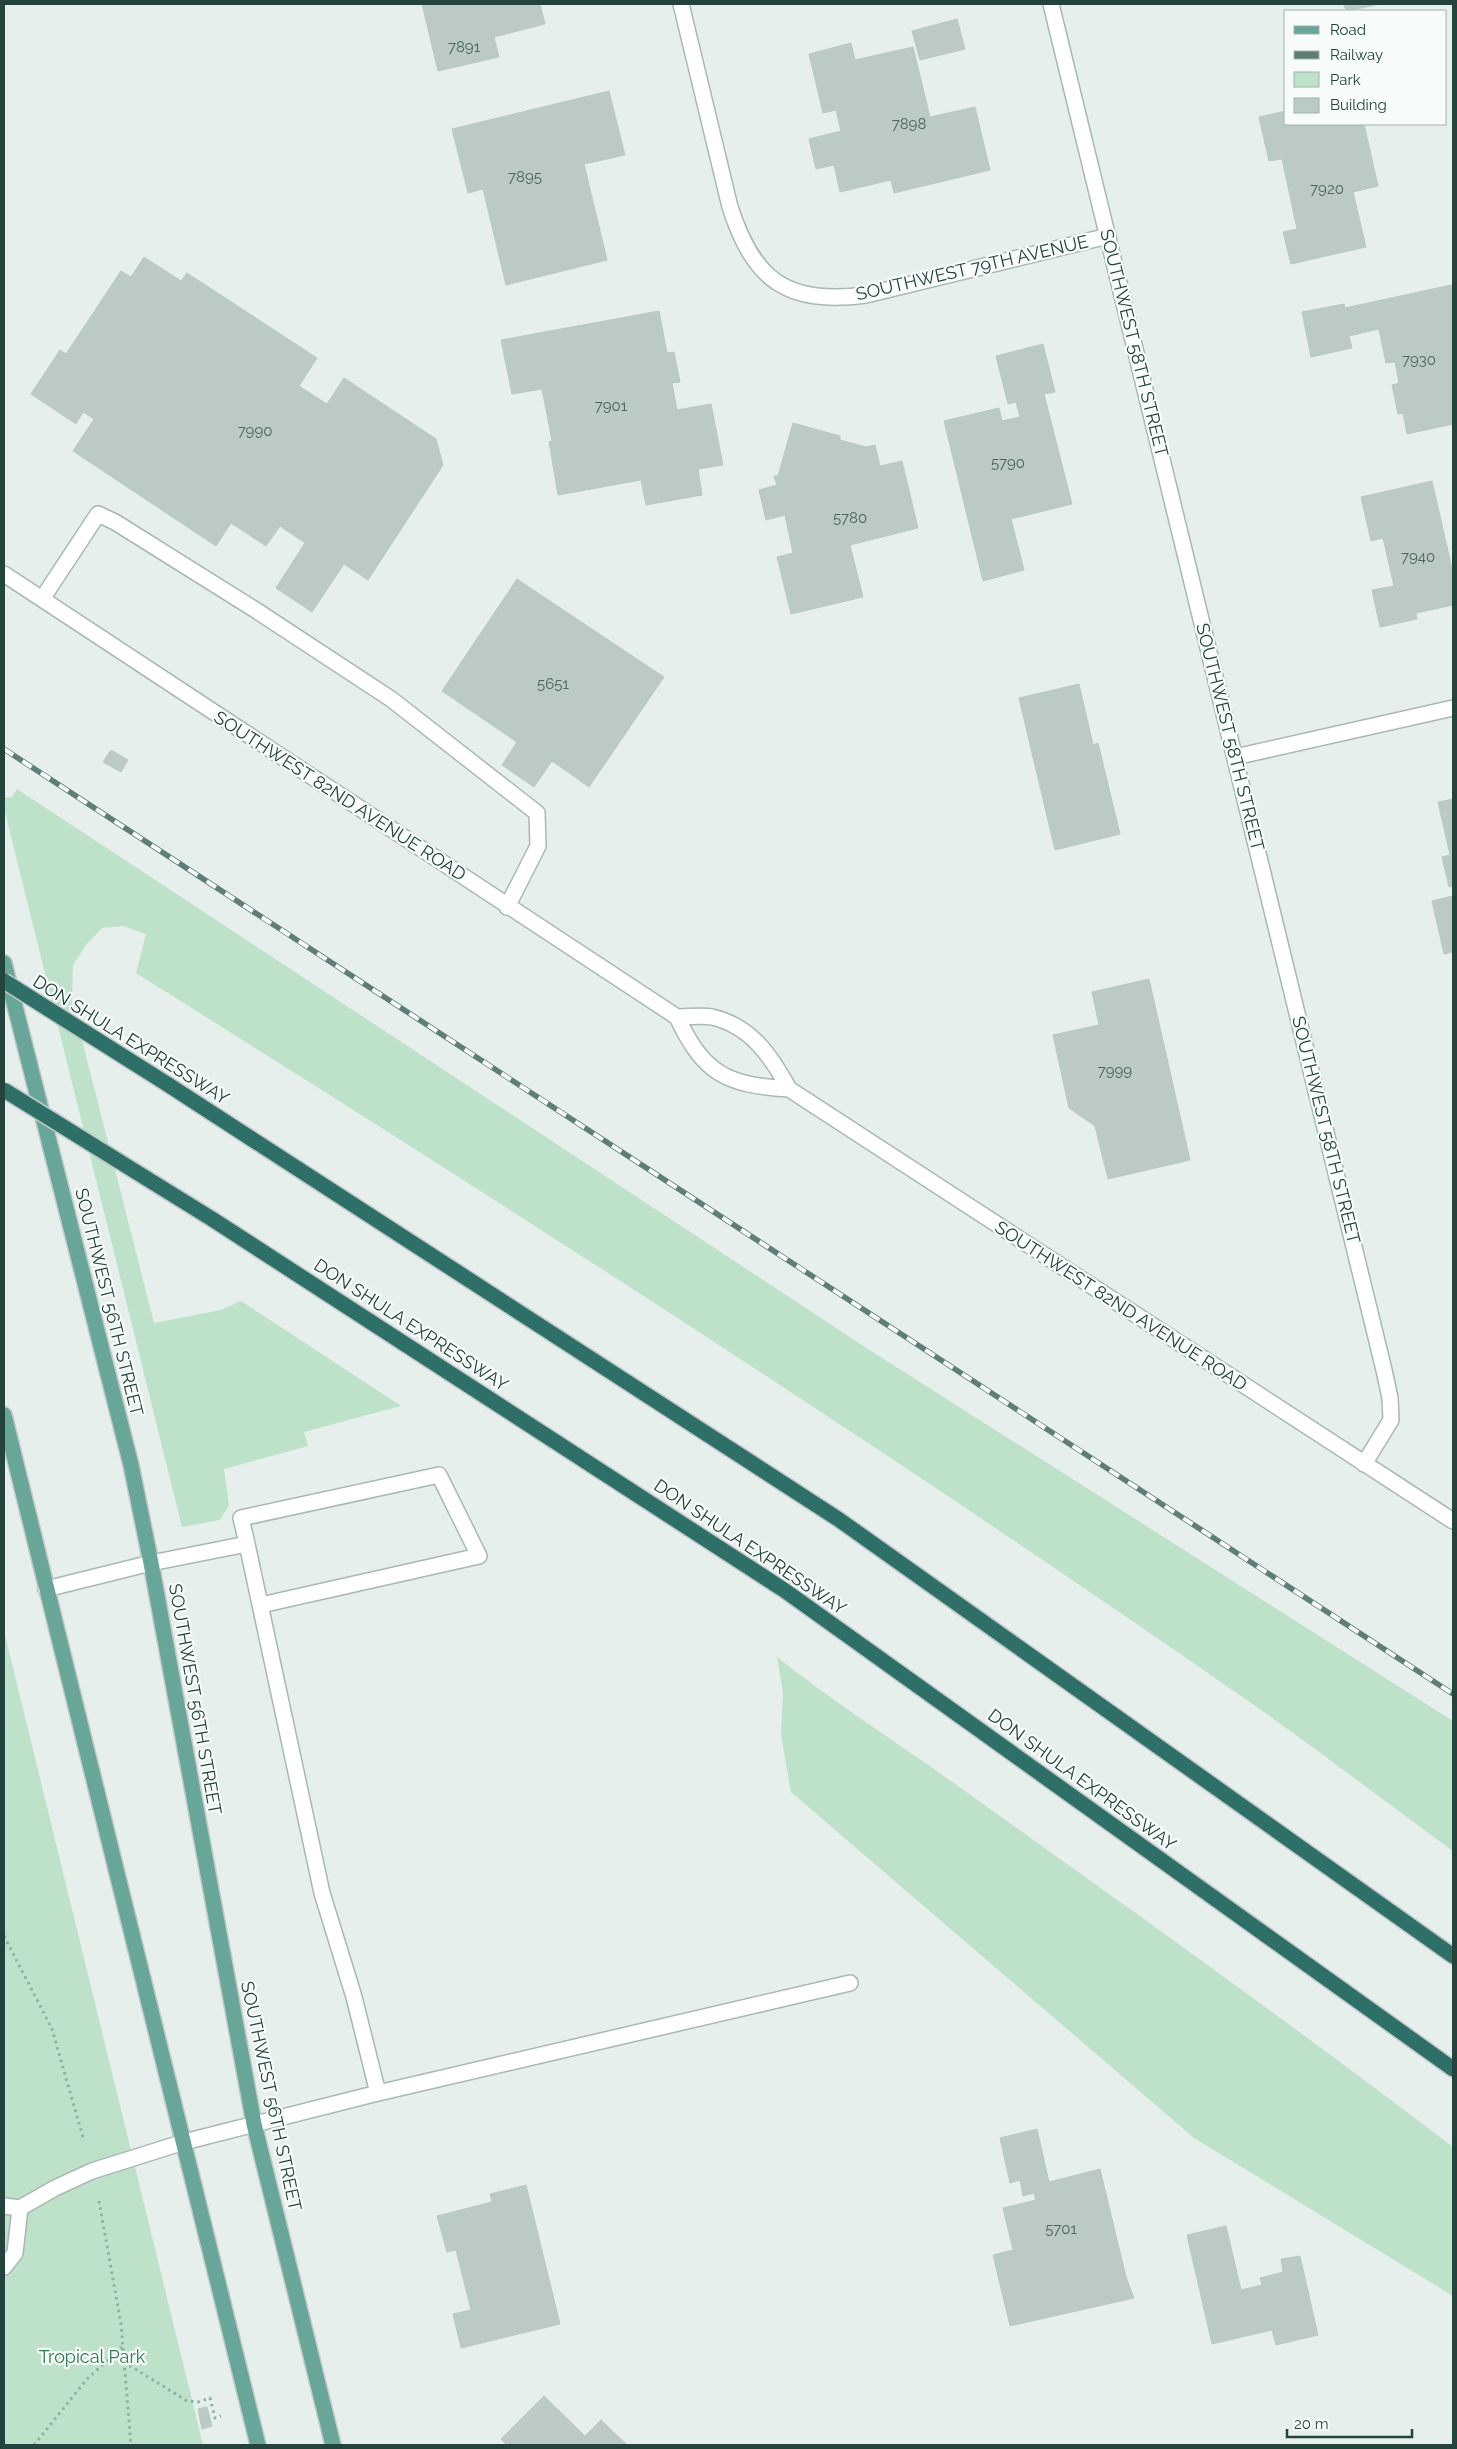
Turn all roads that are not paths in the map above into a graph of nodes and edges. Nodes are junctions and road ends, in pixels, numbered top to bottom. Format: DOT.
graph roads {
  1 [pos="681,4"];
  2 [pos="1051,4"];
  3 [pos="1108,236"];
  4 [pos="4,574"];
  5 [pos="42,599"];
  6 [pos="1453,708"];
  7 [pos="1235,756"];
  8 [pos="507,907"];
  9 [pos="4,963"];
  10 [pos="4,982"];
  11 [pos="676,1017"];
  12 [pos="789,1089"];
  13 [pos="4,1090"];
  14 [pos="4,1415"];
  15 [pos="1364,1464"];
  16 [pos="1453,1521"];
  17 [pos="247,1544"];
  18 [pos="151,1563"];
  19 [pos="46,1589"];
  20 [pos="260,1605"];
  21 [pos="1453,1956"];
  22 [pos="850,1983"];
  23 [pos="1453,2069"];
  24 [pos="378,2093"];
  25 [pos="254,2124"];
  26 [pos="184,2142"];
  27 [pos="4,2206"];
  28 [pos="20,2208"];
  29 [pos="4,2267"];
  30 [pos="258,2445"];
  31 [pos="333,2445"];
  1 -- 3 [label="street, SOUTHWEST 79TH AVENUE"];
  2 -- 3 [label="street, SOUTHWEST 58TH STREET"];
  3 -- 7 [label="street, SOUTHWEST 58TH STREET"];
  4 -- 5 [label="street, SOUTHWEST 82ND AVENUE ROAD"];
  5 -- 8 [label="street, SOUTHWEST 82ND AVENUE ROAD"];
  5 -- 8 [label="street"];
  6 -- 7 [label="street"];
  7 -- 15 [label="street, SOUTHWEST 58TH STREET"];
  8 -- 11 [label="street, SOUTHWEST 82ND AVENUE ROAD"];
  9 -- 18 [label="main road, SOUTHWEST 56TH STREET"];
  10 -- 21 [label="highway, DON SHULA EXPRESSWAY, bridge"];
  11 -- 12 [label="street, SOUTHWEST 82ND AVENUE ROAD"];
  11 -- 12 [label="street, SOUTHWEST 82ND AVENUE ROAD"];
  12 -- 15 [label="street, SOUTHWEST 82ND AVENUE ROAD"];
  13 -- 23 [label="highway, DON SHULA EXPRESSWAY, bridge"];
  14 -- 19 [label="main road"];
  15 -- 16 [label="street, SOUTHWEST 82ND AVENUE ROAD"];
  17 -- 18 [label="street"];
  17 -- 20 [label="street"];
  17 -- 20 [label="street"];
  18 -- 19 [label="street"];
  18 -- 25 [label="main road, SOUTHWEST 56TH STREET"];
  19 -- 26 [label="main road"];
  20 -- 24 [label="street"];
  22 -- 24 [label="street"];
  24 -- 25 [label="street"];
  25 -- 26 [label="street"];
  25 -- 31 [label="main road, SOUTHWEST 56TH STREET"];
  26 -- 28 [label="street"];
  26 -- 30 [label="main road"];
  27 -- 28 [label="street"];
  28 -- 29 [label="street"];
}
